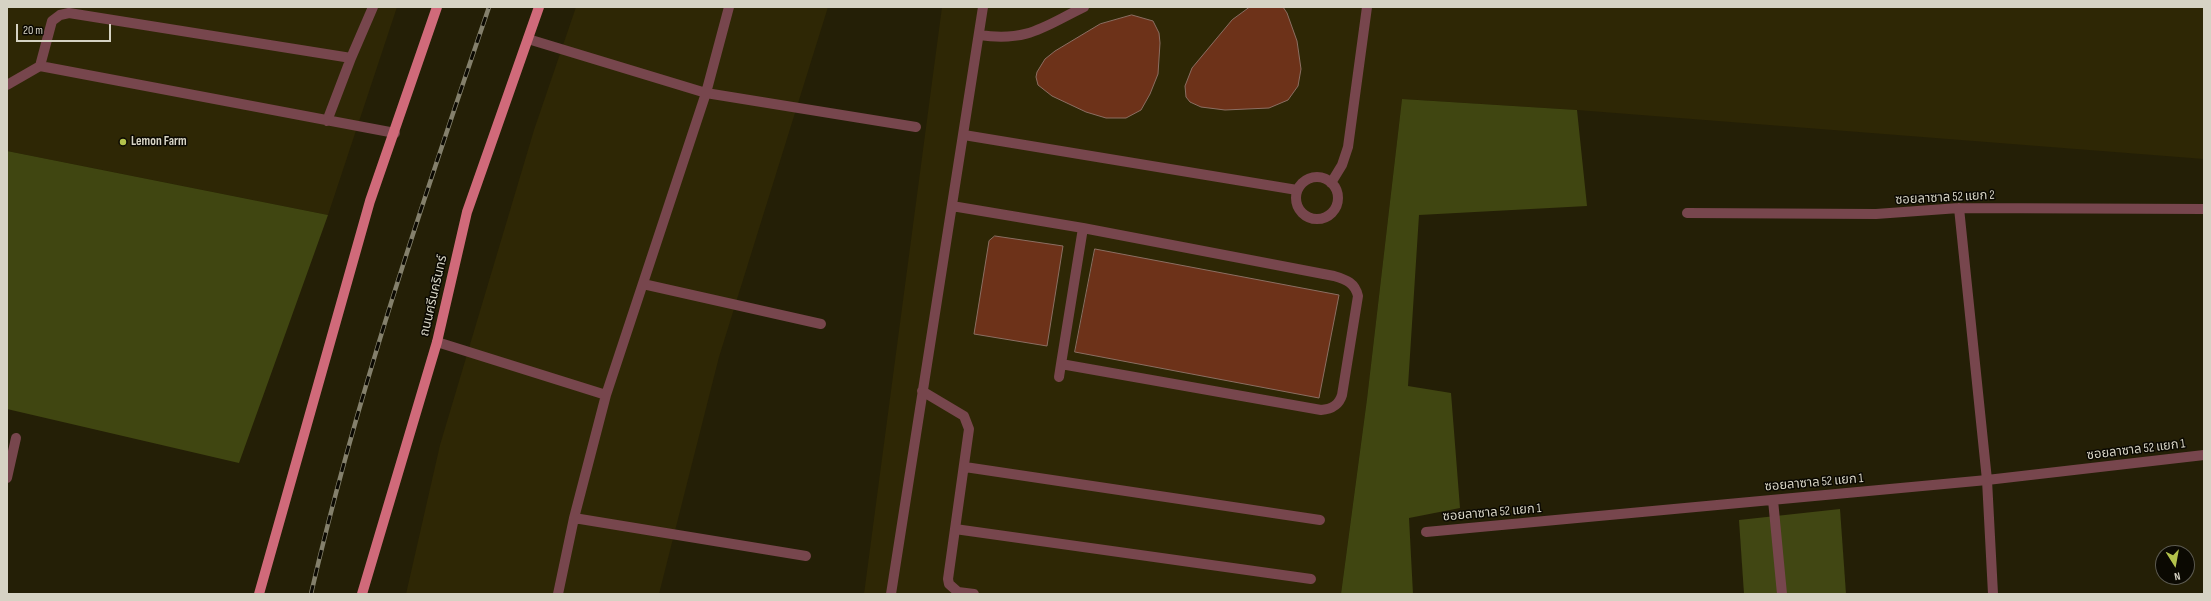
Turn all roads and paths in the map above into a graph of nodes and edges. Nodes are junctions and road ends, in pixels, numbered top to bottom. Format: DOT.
graph roads {
  1 [pos="373,7"];
  2 [pos="437,7"];
  3 [pos="539,7"];
  4 [pos="729,7"];
  5 [pos="983,7"];
  6 [pos="1084,7"];
  7 [pos="1367,7"];
  8 [pos="979,35"];
  9 [pos="528,39"];
  10 [pos="351,58"];
  11 [pos="40,66"];
  12 [pos="7,85"];
  13 [pos="706,93"];
  14 [pos="327,121"];
  15 [pos="916,127"];
  16 [pos="395,133"];
  17 [pos="964,135"];
  18 [pos="1331,183"];
  19 [pos="1297,190"];
  20 [pos="952,206"];
  21 [pos="1959,208"];
  22 [pos="2204,208"];
  23 [pos="1687,212"];
  24 [pos="1083,228"];
  25 [pos="643,284"];
  26 [pos="821,324"];
  27 [pos="437,342"];
  28 [pos="1061,364"];
  29 [pos="1059,377"];
  30 [pos="922,391"];
  31 [pos="606,395"];
  32 [pos="16,438"];
  33 [pos="2204,455"];
  34 [pos="965,467"];
  35 [pos="7,478"];
  36 [pos="1987,480"];
  37 [pos="1773,500"];
  38 [pos="574,518"];
  39 [pos="1320,520"];
  40 [pos="955,529"];
  41 [pos="1426,532"];
  42 [pos="806,556"];
  43 [pos="1312,579"];
  44 [pos="262,591"];
  45 [pos="362,594"];
  46 [pos="558,594"];
  47 [pos="891,594"];
  48 [pos="974,594"];
  49 [pos="1782,594"];
  50 [pos="1993,594"];
  1 -- 10 [label="street"];
  2 -- 16 [label="main road"];
  3 -- 9 [label="main road, ถนนศรีนครินทร์"];
  4 -- 13 [label="street"];
  5 -- 8 [label="street"];
  6 -- 8 [label="street"];
  7 -- 18 [label="street"];
  8 -- 17 [label="street"];
  9 -- 13 [label="street"];
  9 -- 27 [label="main road, ถนนศรีนครินทร์"];
  10 -- 11 [label="street"];
  10 -- 14 [label="street"];
  11 -- 12 [label="street"];
  11 -- 14 [label="street"];
  13 -- 15 [label="street"];
  13 -- 25 [label="street"];
  14 -- 16 [label="street"];
  16 -- 44 [label="main road"];
  17 -- 19 [label="street"];
  17 -- 20 [label="street"];
  18 -- 19 [label="street"];
  18 -- 19 [label="street"];
  20 -- 24 [label="street"];
  20 -- 30 [label="street"];
  21 -- 22 [label="street, ซอยลาซาล 52 แยก 2"];
  21 -- 23 [label="street, ซอยลาซาล 52 แยก 2"];
  21 -- 36 [label="street"];
  24 -- 28 [label="street"];
  24 -- 28 [label="street"];
  25 -- 26 [label="street"];
  25 -- 31 [label="street"];
  27 -- 31 [label="street"];
  27 -- 45 [label="main road, ถนนศรีนครินทร์"];
  28 -- 29 [label="street"];
  30 -- 34 [label="street"];
  30 -- 47 [label="street"];
  31 -- 38 [label="street"];
  32 -- 35 [label="street"];
  33 -- 36 [label="street, ซอยลาซาล 52 แยก 1"];
  34 -- 39 [label="street"];
  34 -- 40 [label="street"];
  36 -- 37 [label="street, ซอยลาซาล 52 แยก 1"];
  36 -- 50 [label="street"];
  37 -- 41 [label="street, ซอยลาซาล 52 แยก 1"];
  37 -- 49 [label="street"];
  38 -- 42 [label="street"];
  38 -- 46 [label="street"];
  40 -- 43 [label="street"];
  40 -- 48 [label="street"];
}
